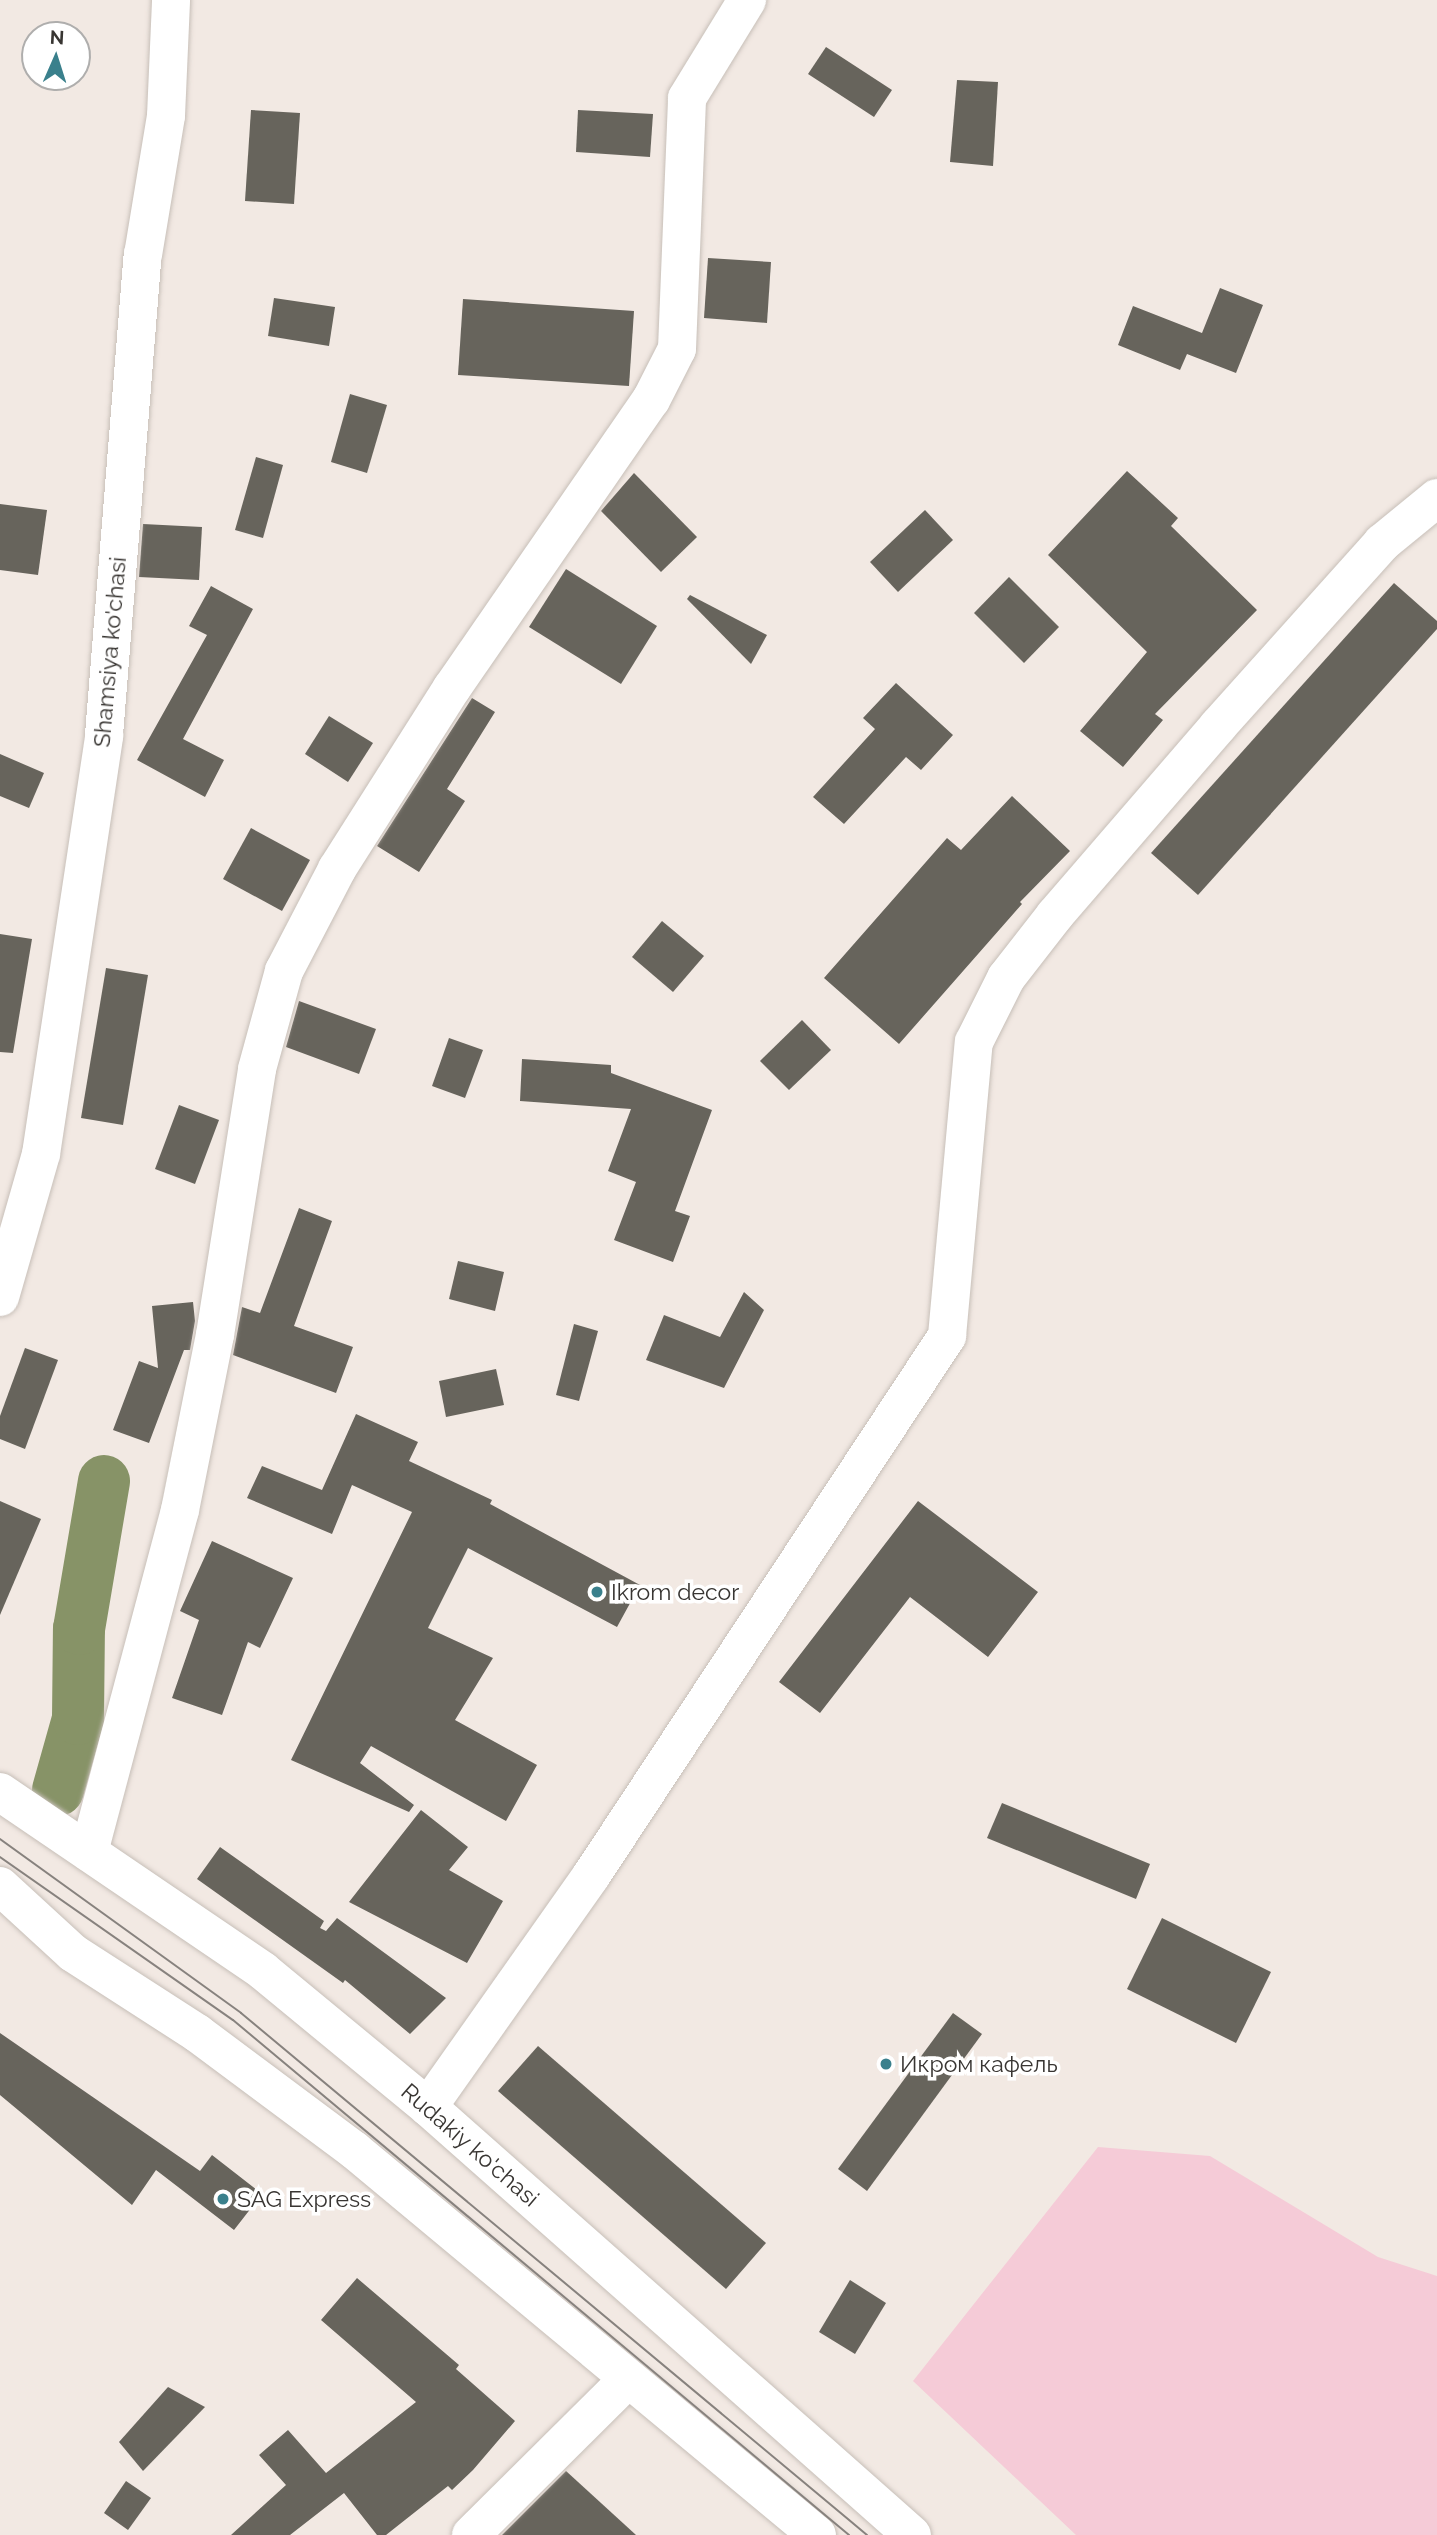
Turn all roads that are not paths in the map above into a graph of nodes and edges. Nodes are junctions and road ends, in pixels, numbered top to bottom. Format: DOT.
graph roads {
  1 [pos="171,0"];
  2 [pos="747,0"];
  3 [pos="1437,498"];
  4 [pos="0,1297"];
  5 [pos="0,1792"];
  6 [pos="89,1852"];
  7 [pos="0,1886"];
  8 [pos="428,2106"];
  9 [pos="628,2379"];
  10 [pos="471,2535"];
  11 [pos="817,2535"];
  12 [pos="912,2535"];
  1 -- 4 [label="street, Shamsiya ko'chasi"];
  2 -- 6 [label="street"];
  3 -- 8 [label="street"];
  5 -- 6 [label="street, Rudakiy ko'chasi"];
  6 -- 8 [label="street, Rudakiy ko'chasi"];
  7 -- 9 [label="street"];
  8 -- 12 [label="street, Rudakiy ko'chasi"];
  9 -- 10 [label="street"];
  9 -- 11 [label="street"];
}
